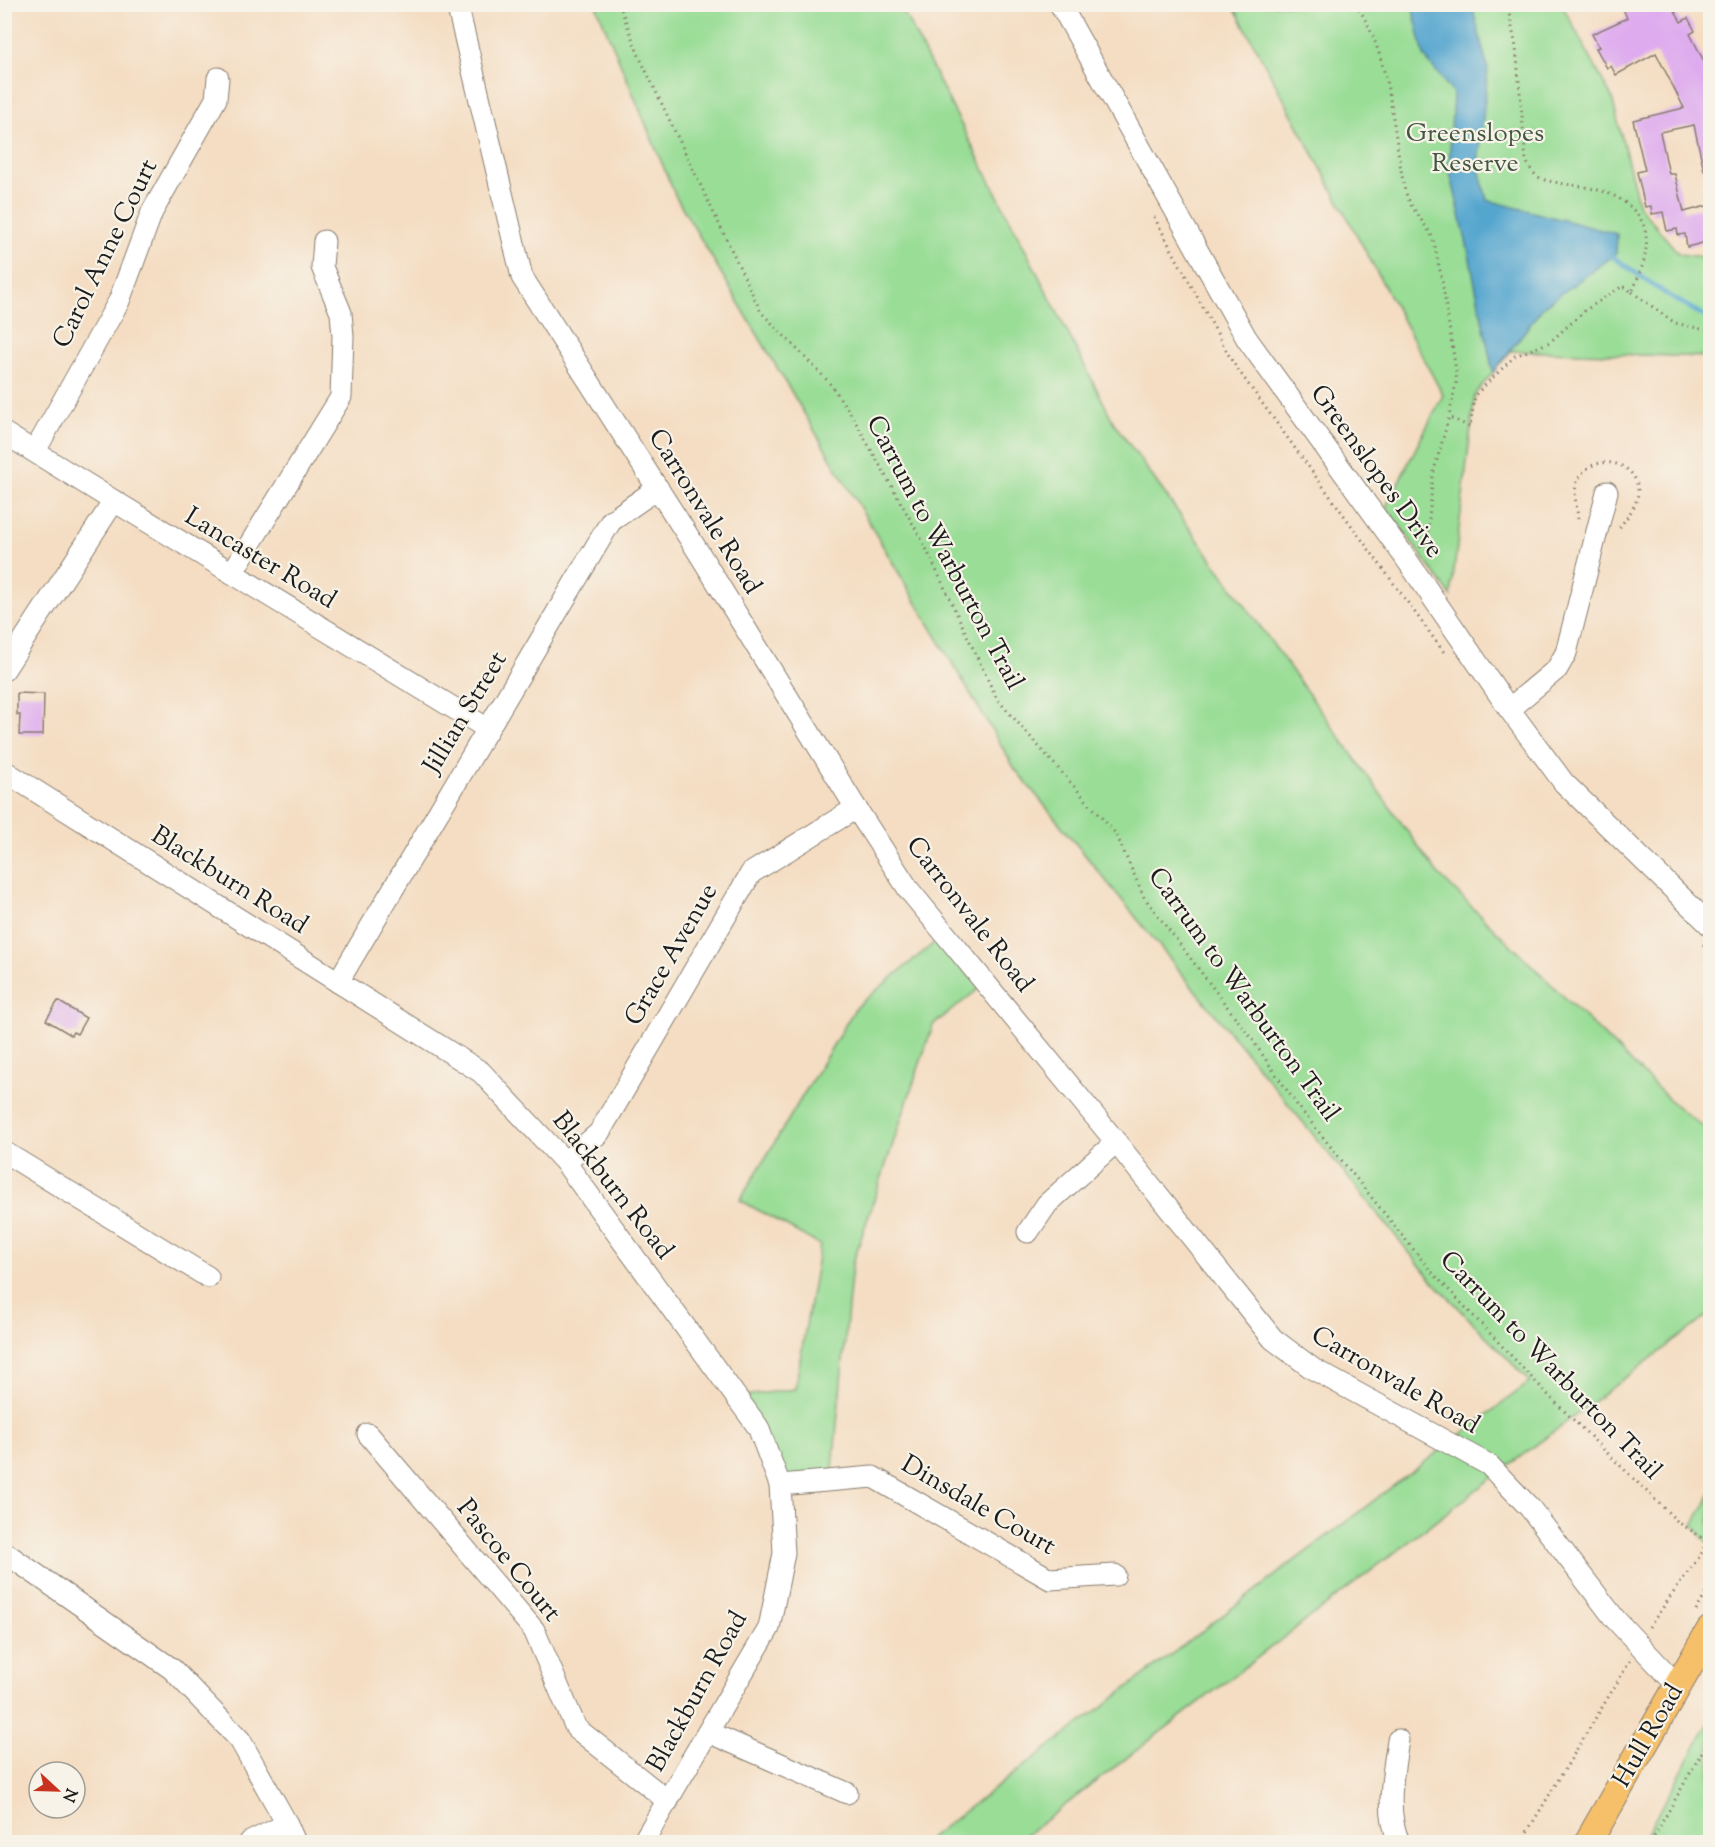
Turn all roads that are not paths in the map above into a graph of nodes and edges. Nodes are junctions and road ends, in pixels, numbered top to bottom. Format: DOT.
graph roads {
  1 [pos="457,4"];
  2 [pos="1060,4"];
  3 [pos="218,78"];
  4 [pos="324,241"];
  5 [pos="4,433"];
  6 [pos="35,451"];
  7 [pos="658,488"];
  8 [pos="1607,492"];
  9 [pos="114,501"];
  10 [pos="232,573"];
  11 [pos="4,670"];
  12 [pos="1509,709"];
  13 [pos="488,729"];
  14 [pos="4,771"];
  15 [pos="856,808"];
  16 [pos="1710,925"];
  17 [pos="338,982"];
  18 [pos="1116,1142"];
  19 [pos="4,1152"];
  20 [pos="564,1162"];
  21 [pos="1028,1232"];
  22 [pos="208,1277"];
  23 [pos="368,1434"];
  24 [pos="780,1485"];
  25 [pos="4,1552"];
  26 [pos="1115,1575"];
  27 [pos="1703,1621"];
  28 [pos="1677,1685"];
  29 [pos="708,1732"];
  30 [pos="1398,1740"];
  31 [pos="847,1793"];
  32 [pos="668,1801"];
  33 [pos="291,1833"];
  34 [pos="250,1842"];
  35 [pos="644,1842"];
  36 [pos="1399,1842"];
  37 [pos="1588,1842"];
  1 -- 7 [label="street, Carronvale Road"];
  2 -- 12 [label="street, Greenslopes Drive"];
  3 -- 6 [label="street, Carol Anne Court"];
  4 -- 10 [label="street"];
  5 -- 6 [label="street, Lancaster Road"];
  6 -- 9 [label="street, Lancaster Road"];
  7 -- 13 [label="street, Jillian Street"];
  7 -- 15 [label="street, Carronvale Road"];
  8 -- 12 [label="street"];
  9 -- 10 [label="street, Lancaster Road"];
  9 -- 11 [label="street"];
  10 -- 13 [label="street, Lancaster Road"];
  12 -- 16 [label="street, Greenslopes Drive"];
  13 -- 17 [label="street, Jillian Street"];
  14 -- 17 [label="street, Blackburn Road"];
  15 -- 18 [label="street, Carronvale Road"];
  15 -- 20 [label="street, Grace Avenue"];
  17 -- 20 [label="street, Blackburn Road"];
  18 -- 21 [label="street"];
  18 -- 28 [label="street, Carronvale Road"];
  19 -- 22 [label="street"];
  20 -- 24 [label="street, Blackburn Road"];
  23 -- 32 [label="street, Pascoe Court"];
  24 -- 26 [label="street, Dinsdale Court"];
  24 -- 29 [label="street, Blackburn Road"];
  25 -- 33 [label="street"];
  27 -- 28 [label="main road, Hull Road"];
  28 -- 37 [label="main road, Hull Road"];
  29 -- 31 [label="street"];
  29 -- 32 [label="street, Blackburn Road"];
  30 -- 36 [label="street"];
  32 -- 35 [label="street, Blackburn Road"];
  33 -- 34 [label="street"];
}
